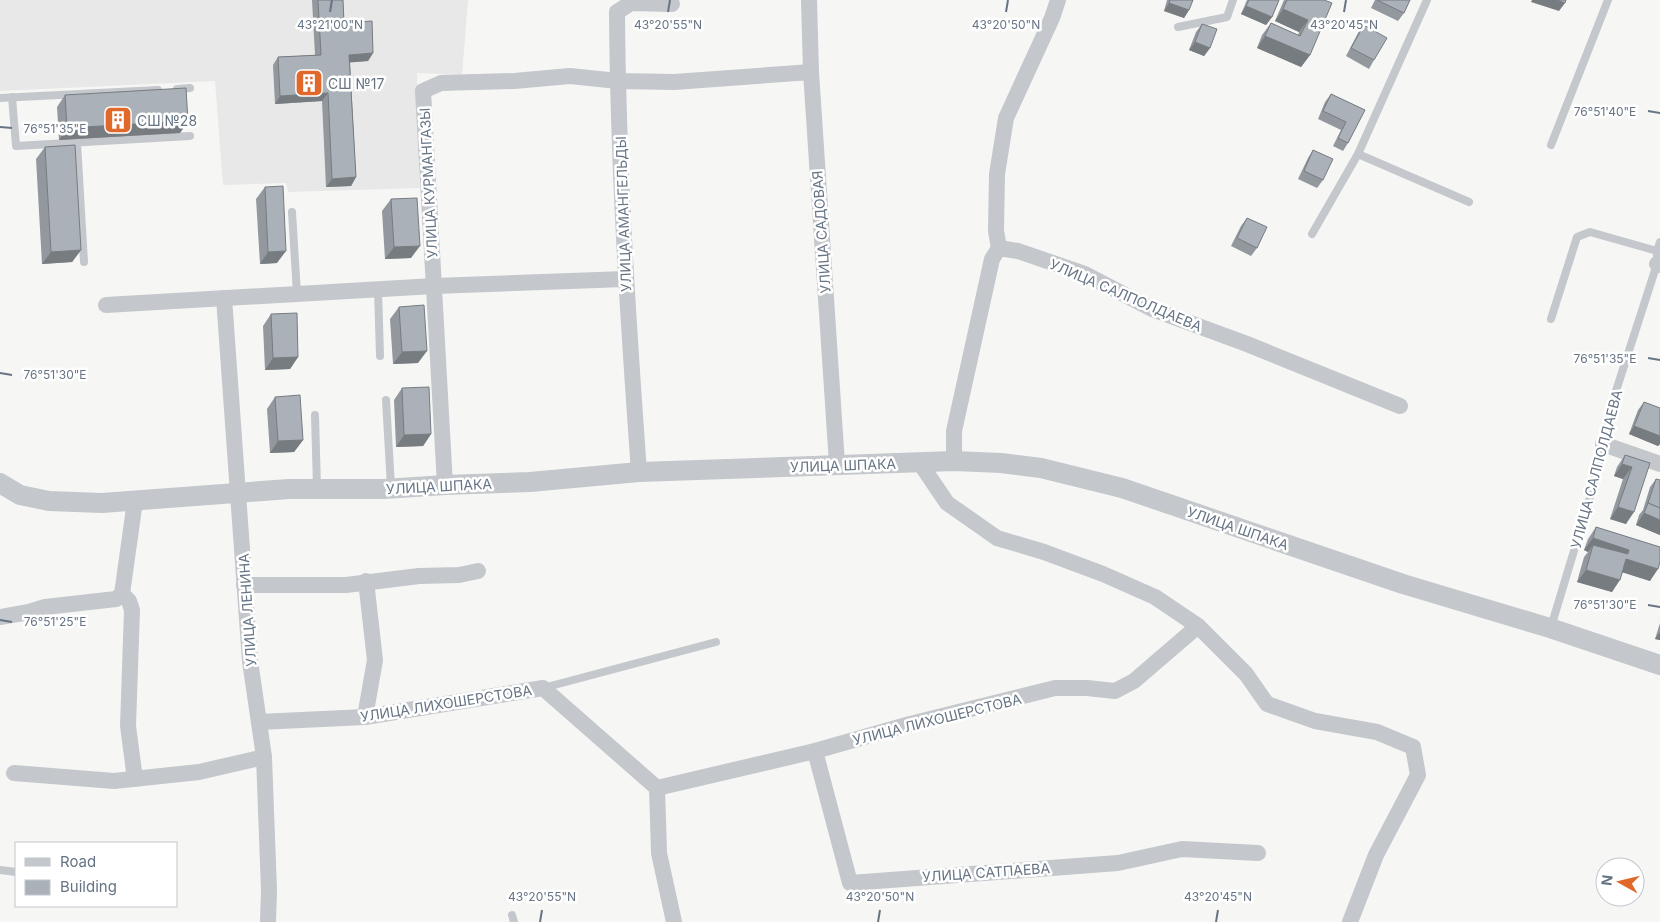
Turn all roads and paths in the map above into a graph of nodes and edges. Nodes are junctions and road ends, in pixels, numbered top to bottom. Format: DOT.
graph roads {
  1 [pos="809,0"];
  2 [pos="1058,0"];
  3 [pos="1233,0"];
  4 [pos="1427,0"];
  5 [pos="1608,0"];
  6 [pos="672,4"];
  7 [pos="1178,27"];
  8 [pos="811,72"];
  9 [pos="618,81"];
  10 [pos="190,88"];
  11 [pos="12,97"];
  12 [pos="0,98"];
  13 [pos="190,136"];
  14 [pos="77,143"];
  15 [pos="1551,145"];
  16 [pos="1358,154"];
  17 [pos="1469,202"];
  18 [pos="292,212"];
  19 [pos="1312,234"];
  20 [pos="1660,242"];
  21 [pos="999,248"];
  22 [pos="1658,260"];
  23 [pos="84,262"];
  24 [pos="626,279"];
  25 [pos="434,286"];
  26 [pos="378,290"];
  27 [pos="297,294"];
  28 [pos="224,298"];
  29 [pos="106,305"];
  30 [pos="1551,319"];
  31 [pos="380,356"];
  32 [pos="386,400"];
  33 [pos="1400,406"];
  34 [pos="315,416"];
  35 [pos="1603,444"];
  36 [pos="954,461"];
  37 [pos="920,463"];
  38 [pos="837,464"];
  39 [pos="1660,464"];
  40 [pos="639,472"];
  41 [pos="0,483"];
  42 [pos="445,485"];
  43 [pos="317,488"];
  44 [pos="391,488"];
  45 [pos="238,494"];
  46 [pos="135,500"];
  47 [pos="478,571"];
  48 [pos="366,581"];
  49 [pos="244,585"];
  50 [pos="122,594"];
  51 [pos="0,617"];
  52 [pos="1198,626"];
  53 [pos="1550,628"];
  54 [pos="716,642"];
  55 [pos="1660,664"];
  56 [pos="543,688"];
  57 [pos="365,716"];
  58 [pos="258,722"];
  59 [pos="814,750"];
  60 [pos="264,757"];
  61 [pos="14,773"];
  62 [pos="135,778"];
  63 [pos="657,788"];
  64 [pos="1258,853"];
  65 [pos="0,870"];
  66 [pos="15,872"];
  67 [pos="268,922"];
  68 [pos="674,922"];
  69 [pos="1350,922"];
  1 -- 8 [label="street, УЛИЦА САДОВАЯ"];
  2 -- 21 [label="street"];
  3 -- 7 [label="lane"];
  4 -- 16 [label="lane"];
  5 -- 15 [label="lane"];
  6 -- 9 [label="street, УЛИЦА АМАНГЕЛЬДЫ"];
  8 -- 9 [label="street, УЛИЦА КУРМАНГАЗЫ"];
  8 -- 38 [label="street, УЛИЦА САДОВАЯ"];
  9 -- 24 [label="street, УЛИЦА АМАНГЕЛЬДЫ"];
  9 -- 25 [label="street, УЛИЦА КУРМАНГАЗЫ"];
  10 -- 11 [label="lane"];
  11 -- 12 [label="lane"];
  11 -- 14 [label="lane"];
  13 -- 14 [label="lane"];
  14 -- 23 [label="lane"];
  16 -- 17 [label="lane"];
  16 -- 19 [label="lane"];
  18 -- 27 [label="lane"];
  20 -- 22 [label="lane, УЛИЦА САЛПОЛДАЕВА"];
  21 -- 33 [label="street, УЛИЦА САЛПОЛДАЕВА"];
  21 -- 36 [label="street"];
  22 -- 30 [label="lane"];
  22 -- 35 [label="lane, УЛИЦА САЛПОЛДАЕВА"];
  24 -- 25 [label="street"];
  24 -- 40 [label="street, УЛИЦА АМАНГЕЛЬДЫ"];
  25 -- 26 [label="street"];
  25 -- 42 [label="street, УЛИЦА КУРМАНГАЗЫ"];
  26 -- 27 [label="street"];
  26 -- 31 [label="lane"];
  27 -- 28 [label="street"];
  28 -- 29 [label="street"];
  28 -- 45 [label="street, УЛИЦА ЛЕНИНА"];
  32 -- 44 [label="lane"];
  34 -- 43 [label="lane"];
  35 -- 39 [label="street"];
  35 -- 53 [label="lane, УЛИЦА САЛПОЛДАЕВА"];
  36 -- 37 [label="street, УЛИЦА ШПАКА"];
  36 -- 53 [label="street, УЛИЦА ШПАКА"];
  37 -- 38 [label="street, УЛИЦА ШПАКА"];
  37 -- 52 [label="street"];
  38 -- 40 [label="street, УЛИЦА ШПАКА"];
  40 -- 42 [label="street, УЛИЦА ШПАКА"];
  41 -- 46 [label="street, УЛИЦА ШПАКА"];
  42 -- 44 [label="street, УЛИЦА ШПАКА"];
  43 -- 44 [label="street, УЛИЦА ШПАКА"];
  43 -- 45 [label="street, УЛИЦА ШПАКА"];
  45 -- 46 [label="street, УЛИЦА ШПАКА"];
  45 -- 49 [label="street, УЛИЦА ЛЕНИНА"];
  46 -- 50 [label="street"];
  47 -- 48 [label="street"];
  48 -- 49 [label="street"];
  48 -- 57 [label="street"];
  49 -- 58 [label="street, УЛИЦА ЛЕНИНА"];
  50 -- 51 [label="street"];
  50 -- 62 [label="street"];
  52 -- 59 [label="street, УЛИЦА ЛИХОШЕРСТОВА"];
  52 -- 69 [label="street"];
  53 -- 55 [label="street, УЛИЦА ШПАКА"];
  54 -- 56 [label="lane"];
  56 -- 57 [label="street, УЛИЦА ЛИХОШЕРСТОВА"];
  56 -- 63 [label="street, УЛИЦА ЛИХОШЕРСТОВА"];
  57 -- 58 [label="street, УЛИЦА ЛИХОШЕРСТОВА"];
  58 -- 60 [label="street, УЛИЦА ЛЕНИНА"];
  59 -- 63 [label="street, УЛИЦА ЛИХОШЕРСТОВА"];
  59 -- 64 [label="street, УЛИЦА САТПАЕВА"];
  60 -- 62 [label="street"];
  60 -- 67 [label="street, УЛИЦА ЛЕНИНА"];
  61 -- 62 [label="street"];
  63 -- 68 [label="street"];
  65 -- 66 [label="lane"];
}
